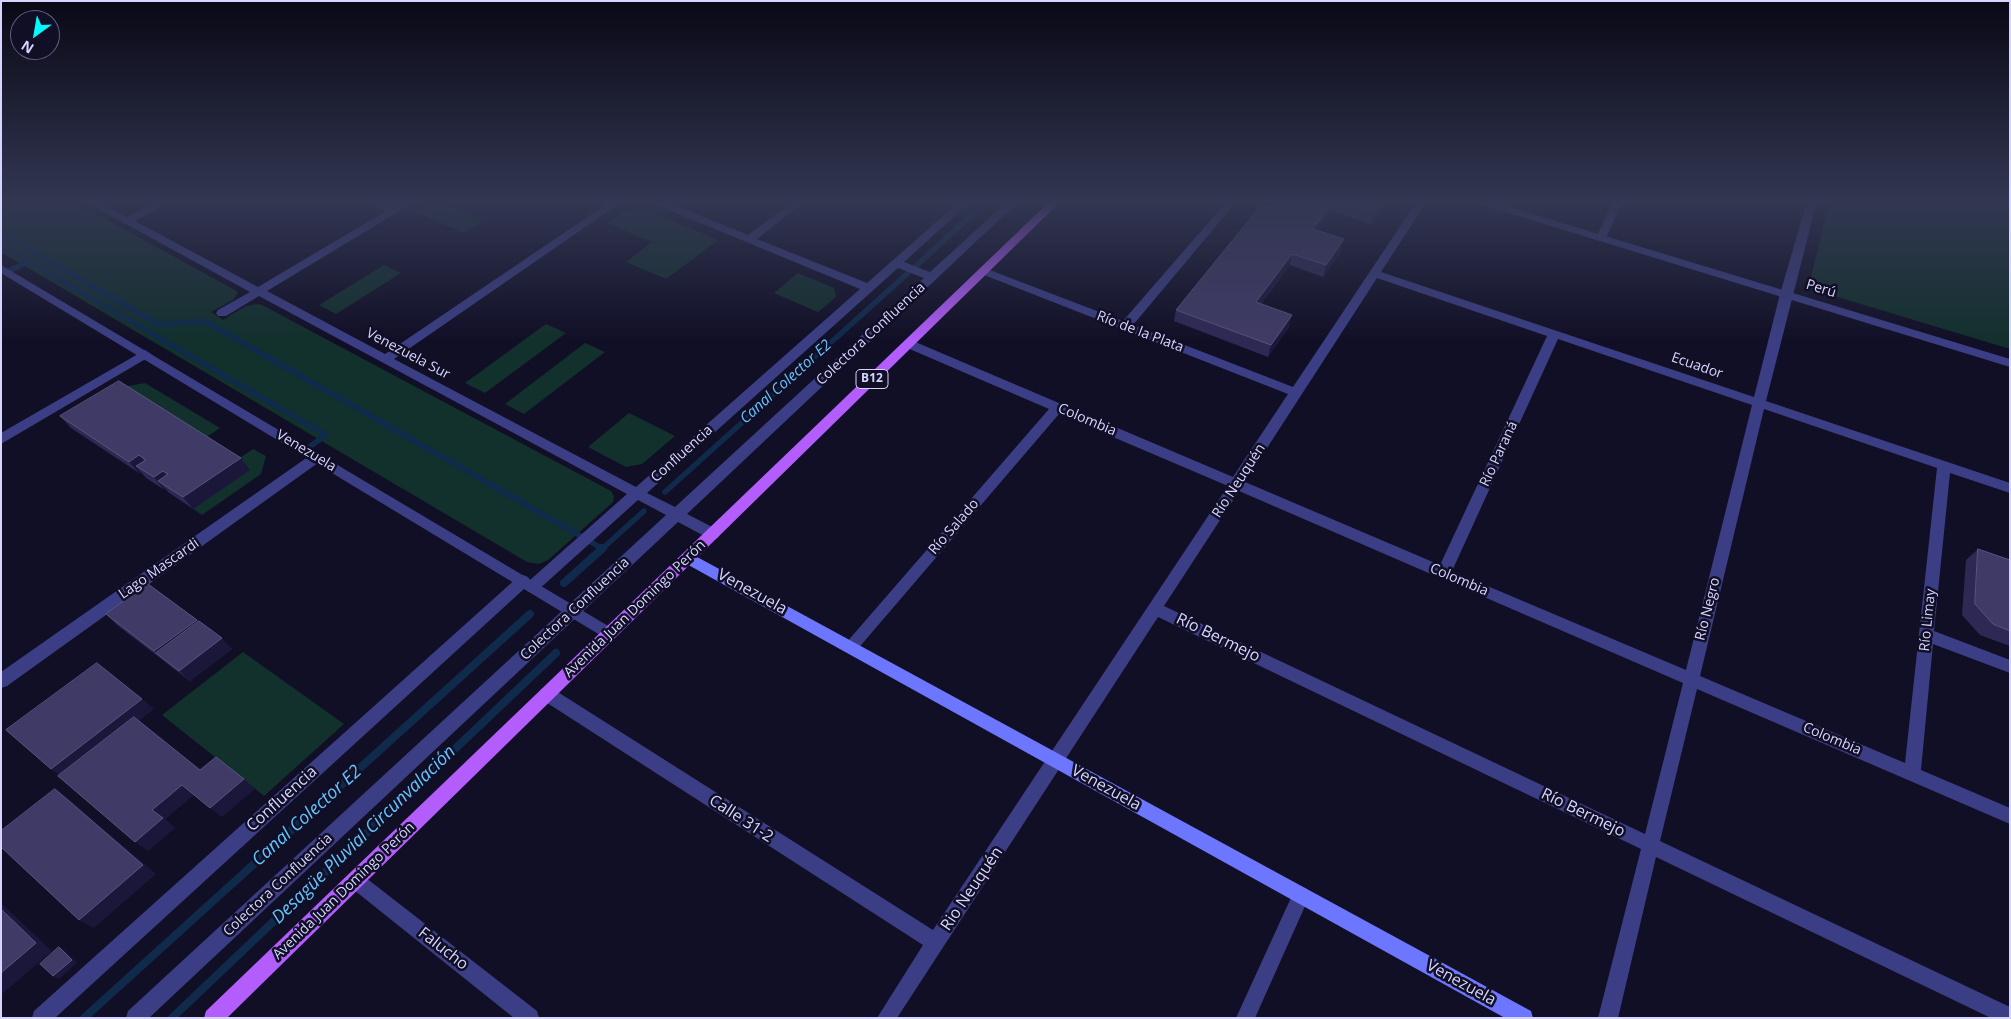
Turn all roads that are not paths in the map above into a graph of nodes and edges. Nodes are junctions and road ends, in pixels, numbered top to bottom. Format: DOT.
graph roads {
  1 [pos="179,249"];
  2 [pos="331,249"];
  3 [pos="548,249"];
  4 [pos="773,249"];
  5 [pos="912,249"];
  6 [pos="963,249"];
  7 [pos="1007,249"];
  8 [pos="1191,249"];
  9 [pos="1390,249"];
  10 [pos="1636,249"];
  11 [pos="1799,249"];
  12 [pos="896,263"];
  13 [pos="1,268"];
  14 [pos="983,272"];
  15 [pos="1374,273"];
  16 [pos="932,277"];
  17 [pos="868,288"];
  18 [pos="259,291"];
  19 [pos="1786,294"];
  20 [pos="222,313"];
  21 [pos="1125,326"];
  22 [pos="1554,334"];
  23 [pos="909,344"];
  24 [pos="145,354"];
  25 [pos="386,359"];
  26 [pos="2010,363"];
  27 [pos="1296,393"];
  28 [pos="1759,403"];
  29 [pos="1058,408"];
  30 [pos="1,439"];
  31 [pos="317,458"];
  32 [pos="1944,465"];
  33 [pos="1237,484"];
  34 [pos="2010,488"];
  35 [pos="637,493"];
  36 [pos="677,514"];
  37 [pos="713,534"];
  38 [pos="688,558"];
  39 [pos="1444,573"];
  40 [pos="527,584"];
  41 [pos="1156,608"];
  42 [pos="572,611"];
  43 [pos="610,634"];
  44 [pos="1926,635"];
  45 [pos="851,647"];
  46 [pos="2010,667"];
  47 [pos="1691,679"];
  48 [pos="1,681"];
  49 [pos="547,694"];
  50 [pos="1057,760"];
  51 [pos="1912,774"];
  52 [pos="2010,816"];
  53 [pos="1650,845"];
  54 [pos="356,880"];
  55 [pos="1301,895"];
  56 [pos="936,943"];
  57 [pos="2010,1017"];
  58 [pos="41,1018"];
  59 [pos="135,1018"];
  60 [pos="214,1018"];
  61 [pos="530,1018"];
  62 [pos="886,1018"];
  63 [pos="1245,1018"];
  64 [pos="1524,1018"];
  65 [pos="1608,1018"];
  1 -- 18 [label="street, Venezuela Sur"];
  2 -- 18 [label="street"];
  3 -- 25 [label="street"];
  4 -- 17 [label="street"];
  5 -- 12 [label="street, Confluencia"];
  6 -- 16 [label="street, Colectora Confluencia"];
  7 -- 14 [label="main road, Avenida Juan Domingo Perón / B12"];
  8 -- 21 [label="street"];
  9 -- 15 [label="street, Río Neuquén"];
  10 -- 19 [label="street, Perú"];
  11 -- 19 [label="street, Río Negro"];
  12 -- 16 [label="street"];
  12 -- 17 [label="street, Confluencia"];
  13 -- 24 [label="street, Venezuela"];
  14 -- 21 [label="street, Río de la Plata"];
  14 -- 23 [label="main road, Avenida Juan Domingo Perón / B12"];
  15 -- 22 [label="street, Ecuador"];
  15 -- 27 [label="street, Río Neuquén"];
  16 -- 36 [label="street, Colectora Confluencia"];
  17 -- 35 [label="street, Confluencia"];
  18 -- 20 [label="street"];
  18 -- 25 [label="street, Venezuela Sur"];
  19 -- 26 [label="street, Perú"];
  19 -- 28 [label="street, Río Negro"];
  21 -- 27 [label="street, Río de la Plata"];
  22 -- 28 [label="street, Ecuador"];
  22 -- 39 [label="street, Río Paraná"];
  23 -- 29 [label="street, Colombia"];
  23 -- 37 [label="main road, Avenida Juan Domingo Perón / B12"];
  24 -- 30 [label="street"];
  24 -- 31 [label="street, Venezuela"];
  25 -- 35 [label="street, Venezuela Sur"];
  27 -- 33 [label="street, Río Neuquén"];
  28 -- 32 [label="street, Ecuador"];
  28 -- 47 [label="street, Río Negro"];
  29 -- 33 [label="street, Colombia"];
  29 -- 45 [label="street, Río Salado"];
  31 -- 40 [label="street, Venezuela"];
  31 -- 48 [label="street, Lago Mascardi"];
  32 -- 34 [label="street, Ecuador"];
  32 -- 44 [label="street, Río Limay"];
  33 -- 39 [label="street, Colombia"];
  33 -- 41 [label="street, Río Neuquén"];
  35 -- 36 [label="street, Venezuela Sur"];
  35 -- 40 [label="street, Confluencia"];
  36 -- 37 [label="street, Venezuela Sur"];
  36 -- 42 [label="street, Colectora Confluencia"];
  37 -- 38 [label="main road, Avenida Juan Domingo Perón / B12"];
  38 -- 43 [label="main road, Avenida Juan Domingo Perón / B12"];
  38 -- 45 [label="main road, Venezuela"];
  39 -- 47 [label="street, Colombia"];
  40 -- 42 [label="street, Venezuela"];
  40 -- 58 [label="street, Confluencia"];
  41 -- 50 [label="street, Río Neuquén"];
  41 -- 53 [label="street, Río Bermejo"];
  42 -- 43 [label="street, Venezuela"];
  42 -- 59 [label="street, Colectora Confluencia"];
  43 -- 49 [label="main road, Avenida Juan Domingo Perón / B12"];
  44 -- 46 [label="street"];
  44 -- 51 [label="street, Río Limay"];
  45 -- 50 [label="main road, Venezuela"];
  47 -- 51 [label="street, Colombia"];
  47 -- 53 [label="street, Río Negro"];
  49 -- 54 [label="main road, Avenida Juan Domingo Perón / B12"];
  49 -- 56 [label="street, Calle 31-2"];
  50 -- 55 [label="main road, Venezuela"];
  50 -- 56 [label="street, Rio Neuquén"];
  51 -- 52 [label="street, Colombia"];
  53 -- 57 [label="street, Río Bermejo"];
  53 -- 65 [label="street, Río Negro"];
  54 -- 60 [label="main road, Avenida Juan Domingo Perón / B12"];
  54 -- 61 [label="street, Falucho"];
  55 -- 63 [label="street"];
  55 -- 64 [label="main road, Venezuela"];
  56 -- 62 [label="street, Rio Neuquén"];
}
